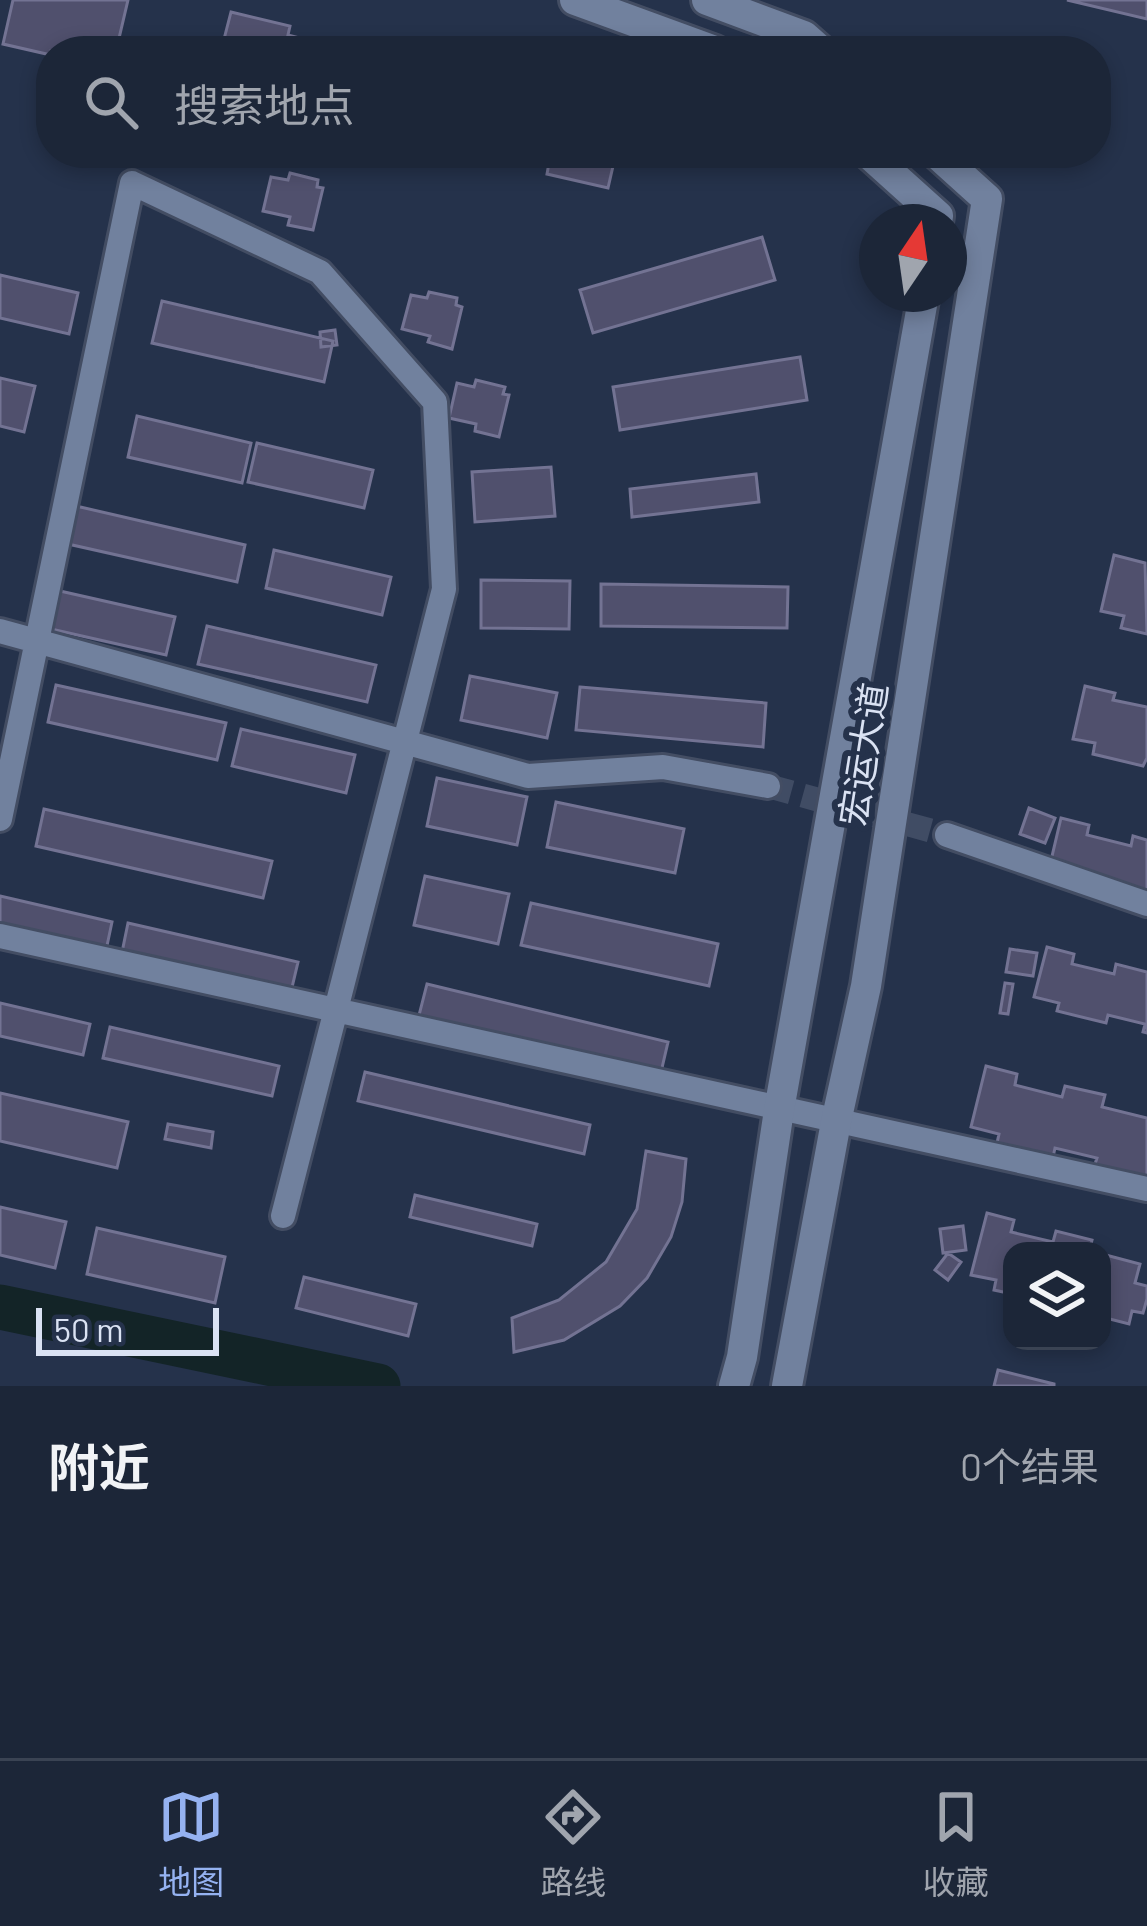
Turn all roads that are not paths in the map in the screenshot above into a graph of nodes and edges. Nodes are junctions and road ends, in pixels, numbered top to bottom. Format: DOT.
graph roads {
  1 [pos="575,0"];
  2 [pos="707,0"];
  3 [pos="674,36"];
  4 [pos="804,36"];
  5 [pos="885,168"];
  6 [pos="952,168"];
  7 [pos="925,204"];
  8 [pos="921,312"];
  9 [pos="0,631"];
  10 [pos="38,639"];
  11 [pos="405,741"];
  12 [pos="768,786"];
  13 [pos="0,819"];
  14 [pos="947,836"];
  15 [pos="1147,904"];
  16 [pos="0,936"];
  17 [pos="337,1010"];
  18 [pos="779,1110"];
  19 [pos="836,1122"];
  20 [pos="1147,1189"];
  21 [pos="283,1216"];
  22 [pos="734,1386"];
  23 [pos="787,1386"];
  1 -- 3 [label="main road"];
  2 -- 4 [label="main road"];
  5 -- 7 [label="main road"];
  6 -- 19 [label="main road, 宏运大道"];
  8 -- 18 [label="main road, 宏运大道"];
  9 -- 10 [label="street"];
  10 -- 11 [label="street"];
  10 -- 11 [label="street"];
  10 -- 13 [label="street"];
  11 -- 12 [label="street"];
  11 -- 17 [label="street"];
  14 -- 15 [label="street"];
  16 -- 17 [label="street"];
  17 -- 18 [label="street"];
  17 -- 21 [label="street"];
  18 -- 19 [label="street"];
  18 -- 22 [label="main road, 宏运大道"];
  19 -- 20 [label="street"];
  19 -- 23 [label="main road, 宏运大道"];
}
